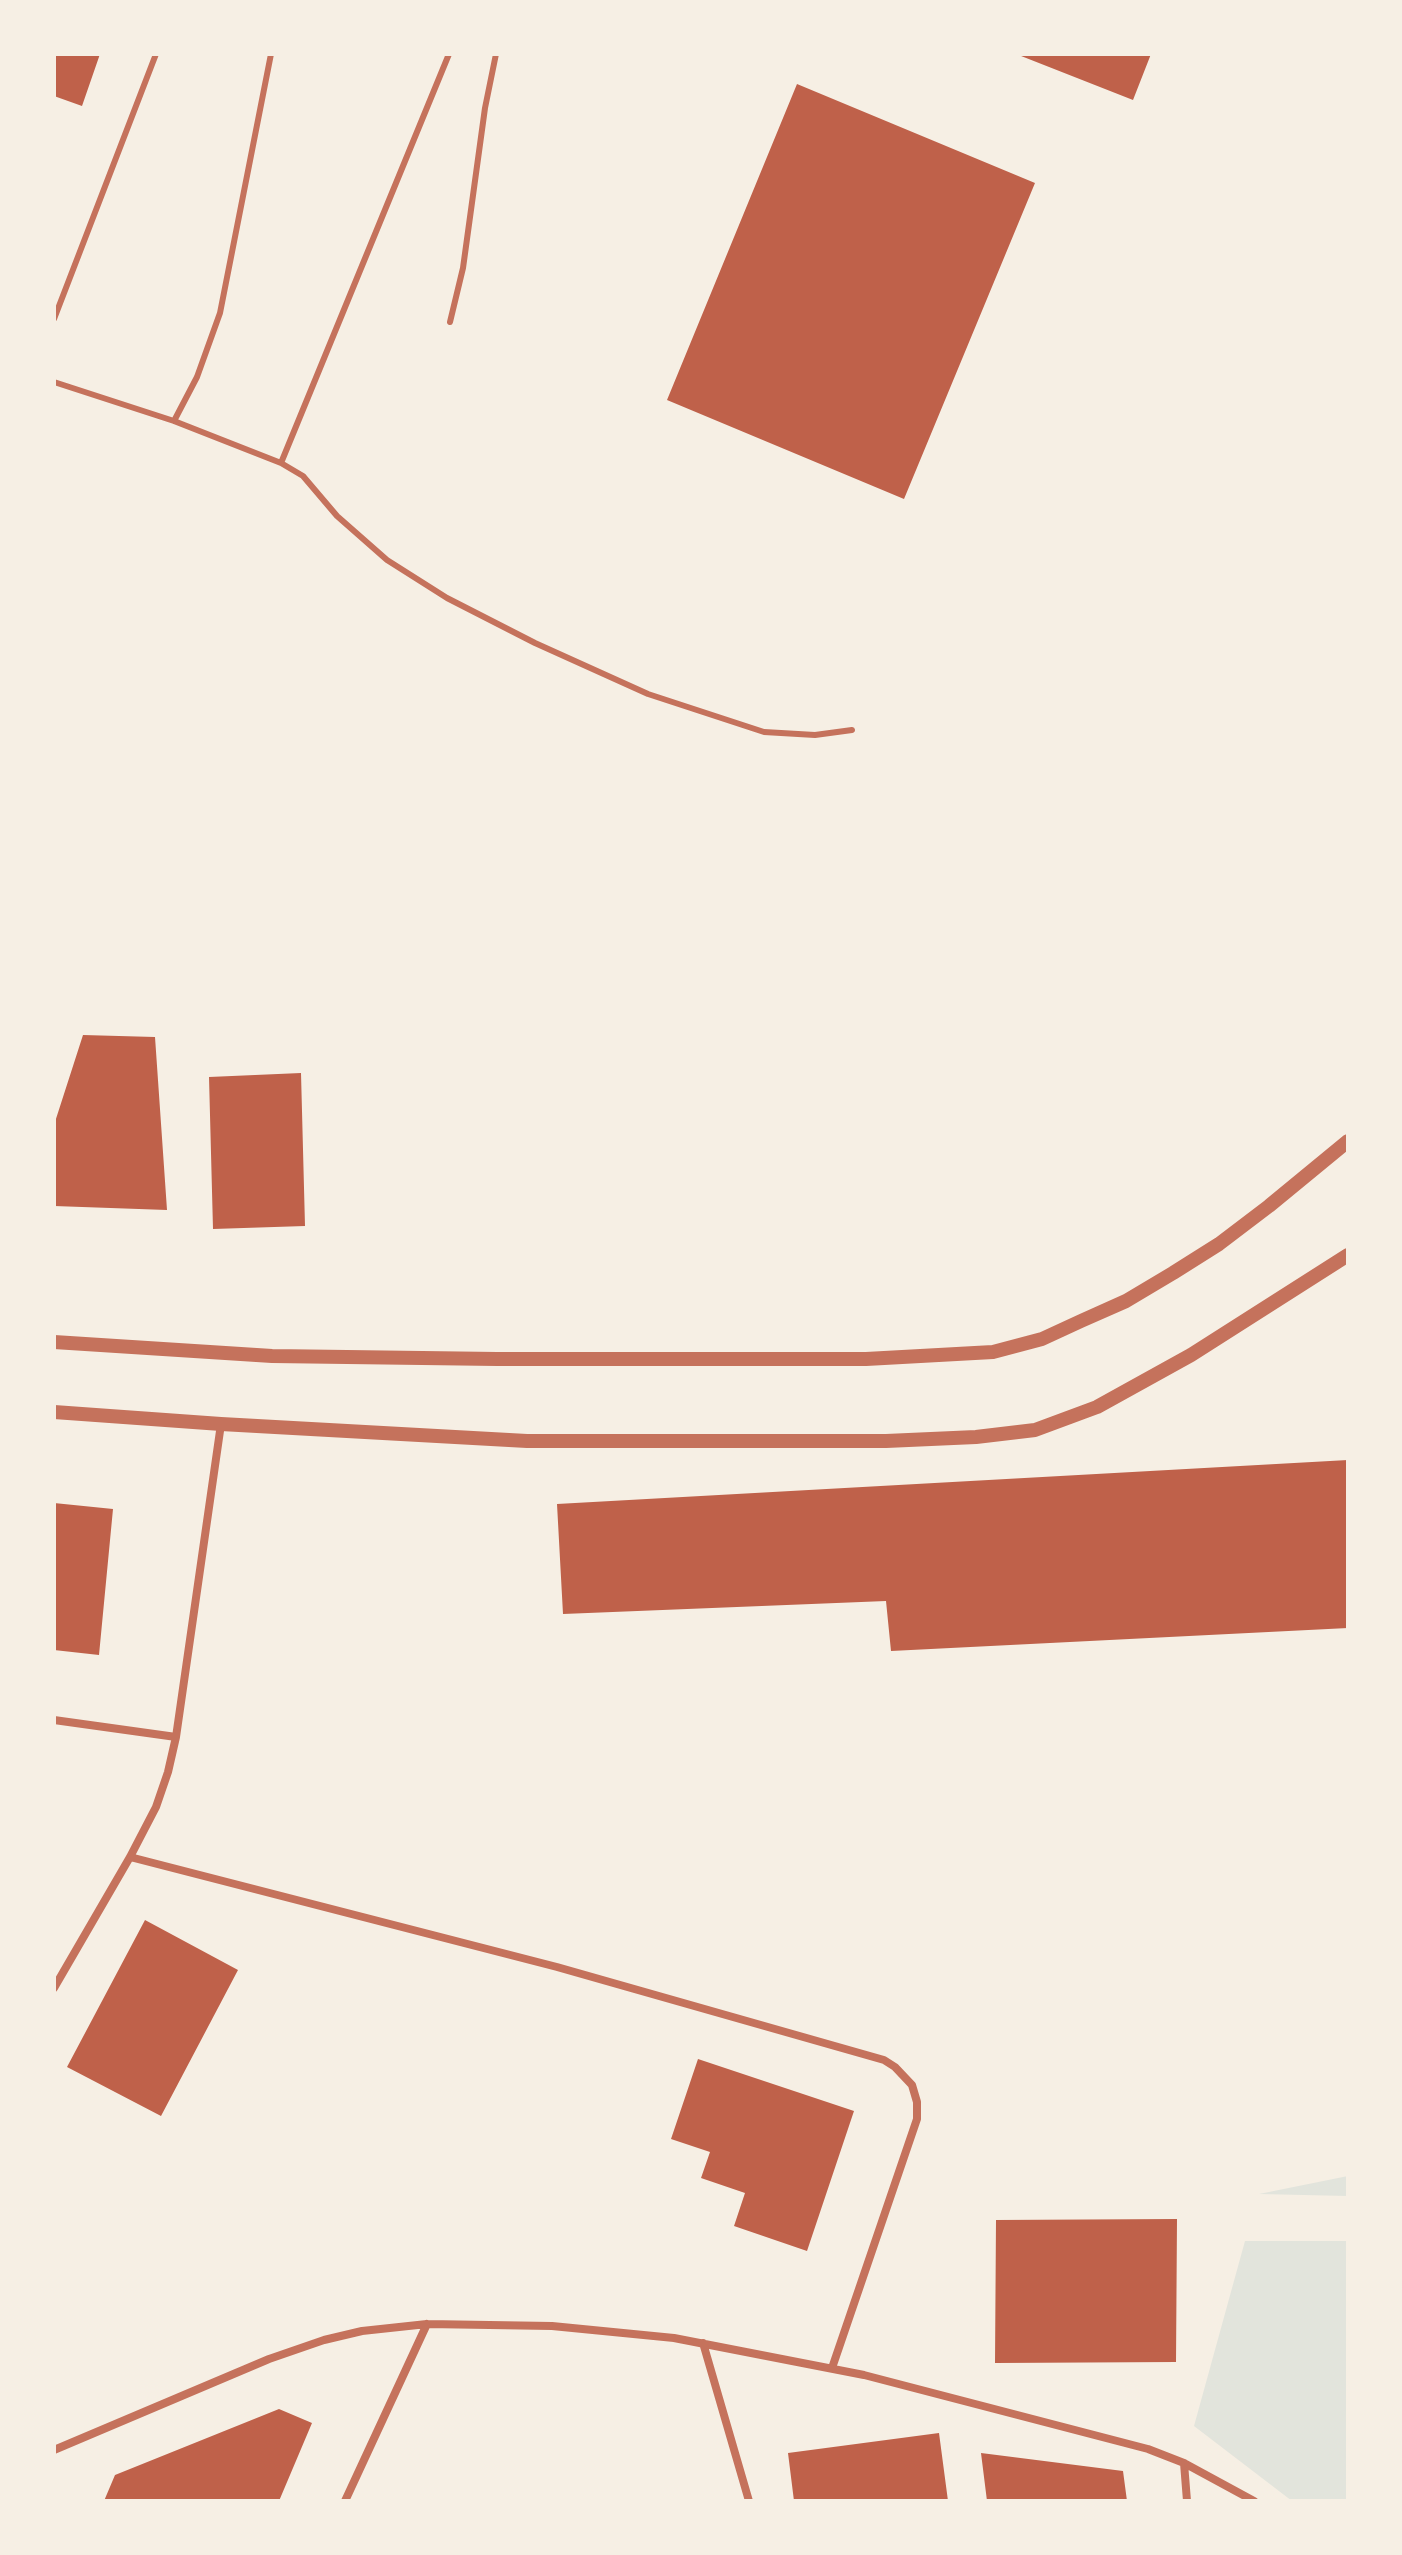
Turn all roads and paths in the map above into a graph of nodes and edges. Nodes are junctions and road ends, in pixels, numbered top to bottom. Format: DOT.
graph roads {
  1 [pos="156,54"];
  2 [pos="271,54"];
  3 [pos="449,54"];
  4 [pos="496,54"];
  5 [pos="54,319"];
  6 [pos="450,322"];
  7 [pos="54,382"];
  8 [pos="174,421"];
  9 [pos="281,463"];
  10 [pos="852,730"];
  11 [pos="1348,1141"];
  12 [pos="1348,1255"];
  13 [pos="54,1342"];
  14 [pos="54,1412"];
  15 [pos="221,1424"];
  16 [pos="54,1720"];
  17 [pos="176,1737"];
  18 [pos="130,1857"];
  19 [pos="54,1988"];
  20 [pos="427,2324"];
  21 [pos="703,2343"];
  22 [pos="832,2368"];
  23 [pos="54,2450"];
  24 [pos="1184,2463"];
  25 [pos="345,2501"];
  26 [pos="749,2501"];
  27 [pos="1187,2501"];
  28 [pos="1254,2501"];
  1 -- 5 [label="lane"];
  2 -- 8 [label="lane"];
  3 -- 9 [label="lane"];
  4 -- 6 [label="lane"];
  7 -- 8 [label="lane"];
  8 -- 9 [label="lane"];
  9 -- 10 [label="lane"];
  11 -- 13 [label="street"];
  12 -- 15 [label="street"];
  14 -- 15 [label="street"];
  15 -- 17 [label="street"];
  16 -- 17 [label="street"];
  17 -- 18 [label="street"];
  18 -- 19 [label="street"];
  18 -- 22 [label="street"];
  20 -- 21 [label="street"];
  20 -- 23 [label="street"];
  20 -- 25 [label="street"];
  21 -- 22 [label="street"];
  21 -- 26 [label="street"];
  22 -- 24 [label="street"];
  24 -- 27 [label="street"];
  24 -- 28 [label="street"];
}
